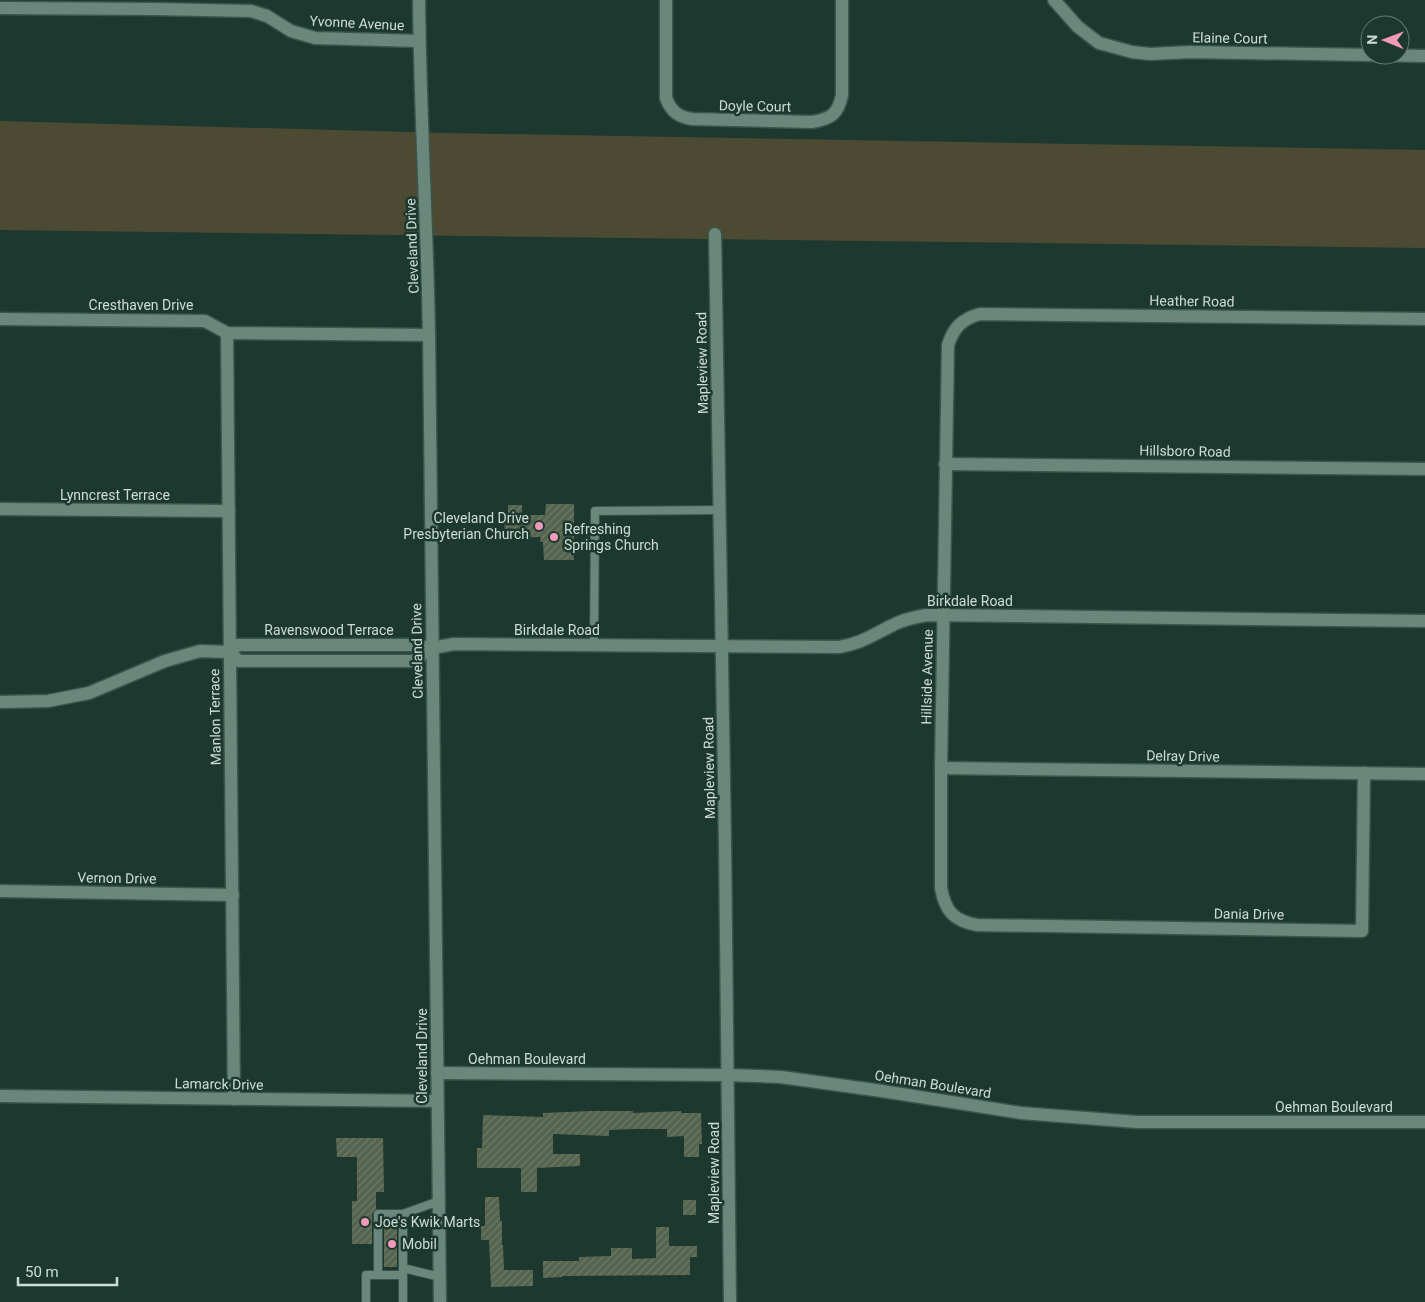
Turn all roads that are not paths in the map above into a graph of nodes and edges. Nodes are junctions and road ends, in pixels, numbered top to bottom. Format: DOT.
graph roads {
  1 [pos="419,0"];
  2 [pos="666,0"];
  3 [pos="842,0"];
  4 [pos="1054,0"];
  5 [pos="0,8"];
  6 [pos="419,41"];
  7 [pos="1425,56"];
  8 [pos="715,234"];
  9 [pos="0,319"];
  10 [pos="1425,319"];
  11 [pos="960,323"];
  12 [pos="227,333"];
  13 [pos="429,335"];
  14 [pos="945,464"];
  15 [pos="1425,469"];
  16 [pos="0,509"];
  17 [pos="720,510"];
  18 [pos="229,511"];
  19 [pos="943,616"];
  20 [pos="1425,621"];
  21 [pos="324,644"];
  22 [pos="594,645"];
  23 [pos="722,646"];
  24 [pos="432,648"];
  25 [pos="229,652"];
  26 [pos="324,660"];
  27 [pos="0,702"];
  28 [pos="941,768"];
  29 [pos="1364,773"];
  30 [pos="1425,774"];
  31 [pos="0,892"];
  32 [pos="233,895"];
  33 [pos="977,925"];
  34 [pos="436,1073"];
  35 [pos="728,1075"];
  36 [pos="0,1096"];
  37 [pos="234,1100"];
  38 [pos="437,1101"];
  39 [pos="1425,1122"];
  40 [pos="439,1201"];
  41 [pos="403,1214"];
  42 [pos="403,1272"];
  43 [pos="378,1275"];
  44 [pos="440,1278"];
  45 [pos="366,1302"];
  46 [pos="403,1302"];
  47 [pos="440,1302"];
  48 [pos="730,1302"];
  1 -- 6 [label="street, Cleveland Drive"];
  2 -- 3 [label="street, Doyle Court"];
  4 -- 7 [label="street, Elaine Court"];
  5 -- 6 [label="street, Yvonne Avenue"];
  6 -- 13 [label="street, Cleveland Drive"];
  8 -- 17 [label="street, Mapleview Road"];
  9 -- 12 [label="street, Cresthaven Drive"];
  10 -- 11 [label="street, Heather Road"];
  11 -- 14 [label="street, Hillside Avenue"];
  12 -- 13 [label="street, Cresthaven Drive"];
  12 -- 18 [label="street, Manlon Terrace"];
  13 -- 24 [label="street, Cleveland Drive"];
  14 -- 15 [label="street, Hillsboro Road"];
  14 -- 19 [label="street, Hillside Avenue"];
  16 -- 18 [label="street, Lynncrest Terrace"];
  17 -- 22 [label="lane"];
  17 -- 23 [label="street, Mapleview Road"];
  18 -- 25 [label="street, Manlon Terrace"];
  19 -- 20 [label="street, Birkdale Road"];
  19 -- 23 [label="street, Birkdale Road"];
  19 -- 28 [label="street, Hillside Avenue"];
  21 -- 24 [label="street, Ravenswood Terrace"];
  21 -- 25 [label="street, Ravenswood Terrace"];
  21 -- 26 [label="street"];
  22 -- 23 [label="street, Birkdale Road"];
  22 -- 24 [label="street, Birkdale Road"];
  23 -- 35 [label="street, Mapleview Road"];
  24 -- 26 [label="street, Ravenswood Terrace"];
  24 -- 34 [label="street, Cleveland Drive"];
  25 -- 26 [label="street, Ravenswood Terrace"];
  25 -- 27 [label="street, Ravenswood Terrace"];
  25 -- 32 [label="street, Manlon Terrace"];
  28 -- 29 [label="street, Delray Drive"];
  28 -- 33 [label="street, Hillside Avenue"];
  29 -- 30 [label="street, Delray Drive"];
  29 -- 33 [label="street, Dania Drive"];
  31 -- 32 [label="street, Vernon Drive"];
  32 -- 37 [label="street, Manlon Terrace"];
  34 -- 35 [label="street, Oehman Boulevard"];
  34 -- 38 [label="street, Cleveland Drive"];
  35 -- 39 [label="street, Oehman Boulevard"];
  35 -- 48 [label="street, Mapleview Road"];
  36 -- 37 [label="street, Lamarck Drive"];
  37 -- 38 [label="street, Lamarck Drive"];
  38 -- 40 [label="street, Cleveland Drive"];
  40 -- 41 [label="lane"];
  40 -- 44 [label="street, Cleveland Drive"];
  41 -- 42 [label="lane"];
  41 -- 43 [label="lane"];
  42 -- 43 [label="lane"];
  42 -- 44 [label="lane"];
  42 -- 46 [label="lane"];
  43 -- 45 [label="lane"];
  44 -- 47 [label="street, Cleveland Drive"];
}
